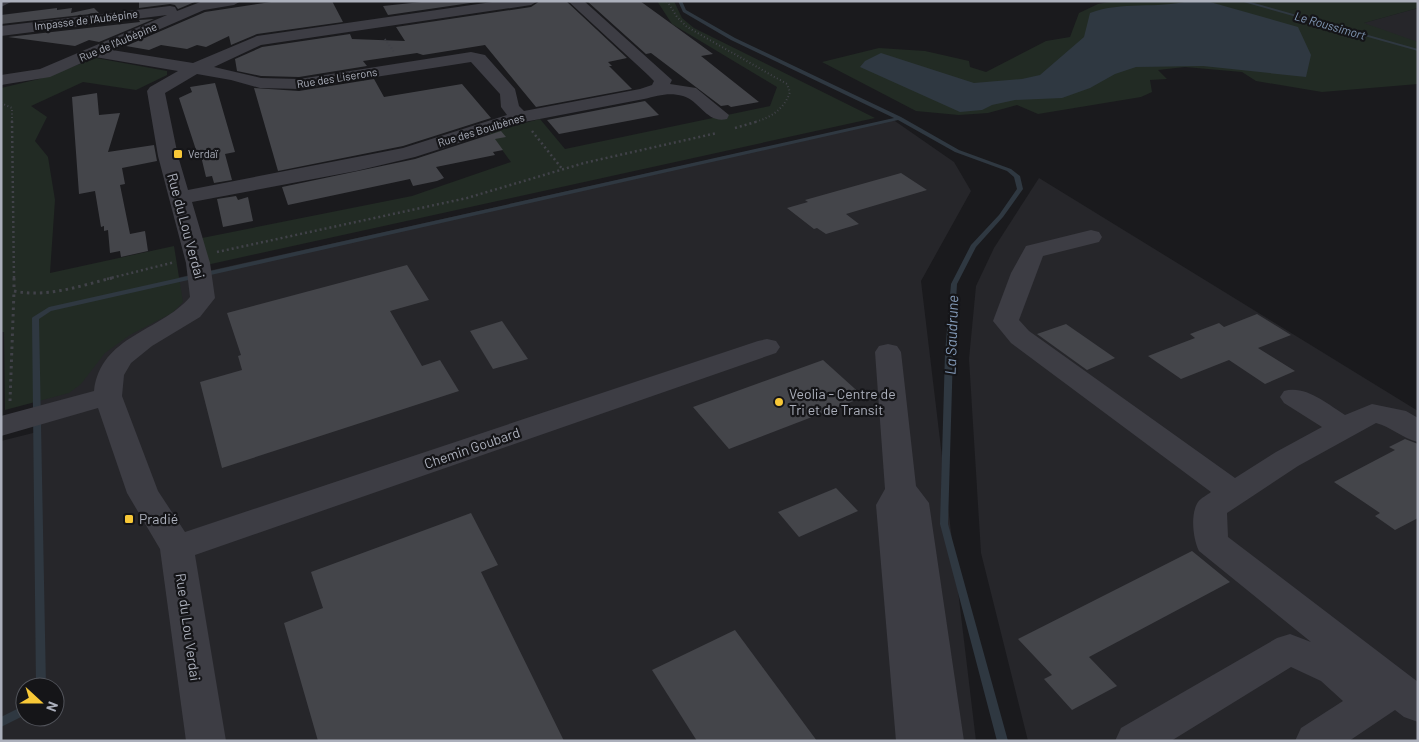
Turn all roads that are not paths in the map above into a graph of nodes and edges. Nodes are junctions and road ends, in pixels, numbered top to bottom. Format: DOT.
graph roads {
  1 [pos="6,1"];
  2 [pos="234,1"];
  3 [pos="531,1"];
  4 [pos="575,1"];
  5 [pos="1,3"];
  6 [pos="201,6"];
  7 [pos="365,8"];
  8 [pos="380,22"];
  9 [pos="1,31"];
  10 [pos="94,52"];
  11 [pos="194,69"];
  12 [pos="2,81"];
  13 [pos="660,88"];
  14 [pos="720,115"];
  15 [pos="520,117"];
  16 [pos="179,198"];
  17 [pos="1091,237"];
  18 [pos="767,347"];
  19 [pos="888,352"];
  20 [pos="108,396"];
  21 [pos="1294,397"];
  22 [pos="8,424"];
  23 [pos="1345,428"];
  24 [pos="1418,432"];
  25 [pos="901,488"];
  26 [pos="1234,492"];
  27 [pos="177,548"];
  28 [pos="1347,664"];
  29 [pos="1395,699"];
  30 [pos="206,741"];
  31 [pos="916,741"];
  32 [pos="944,741"];
  33 [pos="1135,741"];
  34 [pos="1315,741"];
  1 -- 5 [label="street"];
  2 -- 6 [label="street, Rue de l'Aubépine"];
  3 -- 8 [label="street"];
  4 -- 13 [label="street"];
  6 -- 9 [label="street, Impasse de l'Aubépine"];
  6 -- 10 [label="street, Rue de l'Aubépine"];
  7 -- 8 [label="street"];
  8 -- 11 [label="street, Rue du Lou Verdai"];
  10 -- 11 [label="street, Rue des Liserons"];
  10 -- 12 [label="street, Rue de l'Aubépine"];
  11 -- 15 [label="street, Rue des Liserons"];
  11 -- 16 [label="street, Rue du Lou Verdai"];
  13 -- 14 [label="street"];
  13 -- 15 [label="street, Rue des Boulbènes"];
  15 -- 16 [label="street, Rue des Boulbènes"];
  16 -- 20 [label="street, Rue du Lou Verdai"];
  17 -- 26 [label="street"];
  18 -- 27 [label="street, Chemin Goubard"];
  19 -- 25 [label="street"];
  20 -- 22 [label="street"];
  20 -- 27 [label="street, Rue du Lou Verdai"];
  21 -- 23 [label="street"];
  23 -- 24 [label="street"];
  23 -- 26 [label="street"];
  25 -- 31 [label="street"];
  25 -- 32 [label="street"];
  26 -- 28 [label="street"];
  27 -- 30 [label="street, Rue du Lou Verdai"];
  28 -- 29 [label="street"];
  28 -- 33 [label="street"];
  29 -- 34 [label="street"];
}
